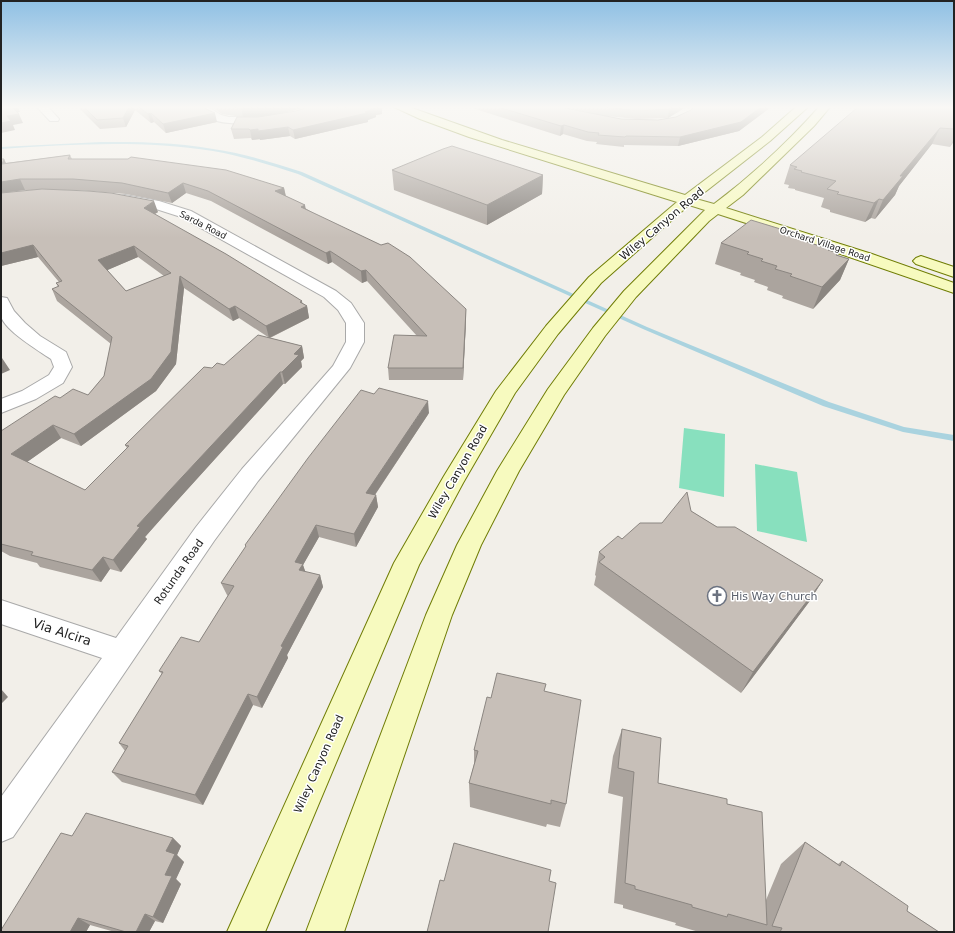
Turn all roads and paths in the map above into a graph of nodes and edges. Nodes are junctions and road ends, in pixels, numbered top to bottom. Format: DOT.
graph roads {
  1 [pos="529,151"];
  2 [pos="553,151"];
  3 [pos="751,151"];
  4 [pos="782,151"];
  5 [pos="692,196"];
  6 [pos="112,198"];
  7 [pos="721,204"];
  8 [pos="817,226"];
  9 [pos="909,257"];
  10 [pos="954,272"];
  11 [pos="954,288"];
  12 [pos="1,302"];
  13 [pos="355,323"];
  14 [pos="1,407"];
  15 [pos="1,612"];
  16 [pos="122,652"];
  17 [pos="1,825"];
  18 [pos="246,932"];
  19 [pos="325,932"];
  1 -- 5 [label="main road, Orchard Village Road"];
  2 -- 5 [label="main road, Orchard Village Road"];
  3 -- 5 [label="main road, Wiley Canyon Road"];
  4 -- 7 [label="main road, Wiley Canyon Road"];
  5 -- 7 [label="main road, Orchard Village Road"];
  5 -- 18 [label="main road, Wiley Canyon Road"];
  6 -- 13 [label="street, Sarda Road"];
  7 -- 8 [label="main road, Orchard Village Road"];
  7 -- 11 [label="main road, Orchard Village Road"];
  7 -- 19 [label="main road, Wiley Canyon Road"];
  9 -- 10 [label="main road"];
  12 -- 14 [label="street"];
  13 -- 16 [label="street, Rotunda Road"];
  15 -- 16 [label="street, Via Alcira"];
  16 -- 17 [label="street, Rotunda Road"];
}
